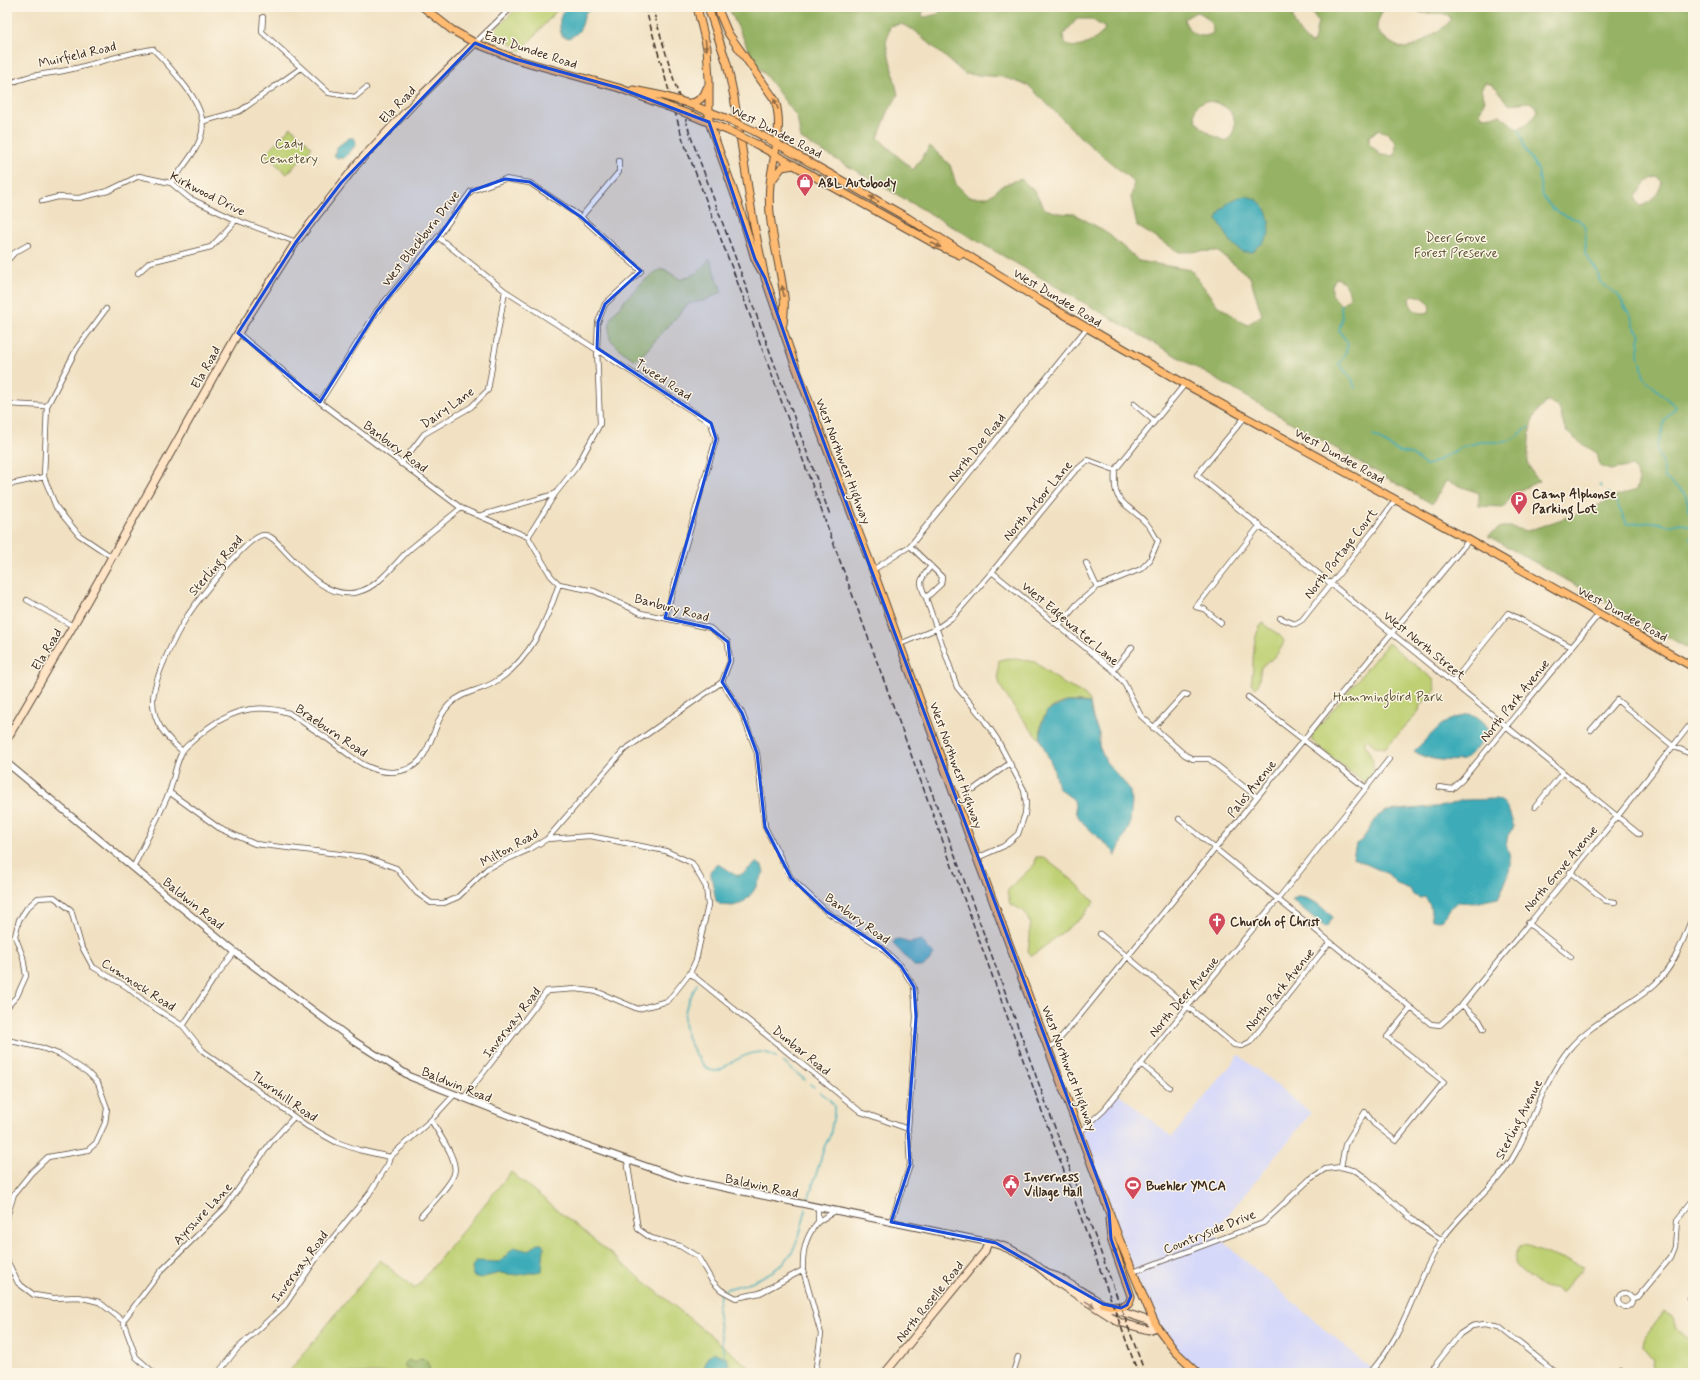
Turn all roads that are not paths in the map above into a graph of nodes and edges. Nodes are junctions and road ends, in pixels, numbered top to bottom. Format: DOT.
graph roads {
  1 [pos="423,7"];
  2 [pos="512,7"];
  3 [pos="697,7"];
  4 [pos="708,7"];
  5 [pos="716,7"];
  6 [pos="263,17"];
  7 [pos="475,43"];
  8 [pos="301,68"];
  9 [pos="709,79"];
  10 [pos="7,85"];
  11 [pos="366,88"];
  12 [pos="618,88"];
  13 [pos="687,103"];
  14 [pos="709,111"];
  15 [pos="204,121"];
  16 [pos="709,122"];
  17 [pos="777,142"];
  18 [pos="775,154"];
  19 [pos="619,161"];
  20 [pos="794,164"];
  21 [pos="171,183"];
  22 [pos="770,183"];
  23 [pos="42,201"];
  24 [pos="581,217"];
  25 [pos="236,220"];
  26 [pos="438,237"];
  27 [pos="296,242"];
  28 [pos="28,245"];
  29 [pos="7,261"];
  30 [pos="976,262"];
  31 [pos="138,273"];
  32 [pos="766,278"];
  33 [pos="505,291"];
  34 [pos="106,309"];
  35 [pos="1087,328"];
  36 [pos="783,330"];
  37 [pos="238,333"];
  38 [pos="597,348"];
  39 [pos="1185,384"];
  40 [pos="320,402"];
  41 [pos="7,404"];
  42 [pos="1134,404"];
  43 [pos="48,406"];
  44 [pos="1245,416"];
  45 [pos="1154,421"];
  46 [pos="401,464"];
  47 [pos="1115,470"];
  48 [pos="44,477"];
  49 [pos="7,485"];
  50 [pos="555,494"];
  51 [pos="1396,499"];
  52 [pos="461,508"];
  53 [pos="479,516"];
  54 [pos="1260,525"];
  55 [pos="528,536"];
  56 [pos="1469,540"];
  57 [pos="910,546"];
  58 [pos="112,557"];
  59 [pos="1086,564"];
  60 [pos="931,566"];
  61 [pos="873,570"];
  62 [pos="992,572"];
  63 [pos="1332,583"];
  64 [pos="559,584"];
  65 [pos="1097,587"];
  66 [pos="926,598"];
  67 [pos="27,600"];
  68 [pos="1599,614"];
  69 [pos="665,618"];
  70 [pos="1280,618"];
  71 [pos="1221,623"];
  72 [pos="73,626"];
  73 [pos="1059,626"];
  74 [pos="936,629"];
  75 [pos="1392,633"];
  76 [pos="900,644"];
  77 [pos="1132,647"];
  78 [pos="1572,647"];
  79 [pos="1693,667"];
  80 [pos="1113,670"];
  81 [pos="722,682"];
  82 [pos="1454,682"];
  83 [pos="1188,695"];
  84 [pos="1248,697"];
  85 [pos="1693,721"];
  86 [pos="1507,726"];
  87 [pos="1153,728"];
  88 [pos="1591,730"];
  89 [pos="7,739"];
  90 [pos="1305,740"];
  91 [pos="1673,746"];
  92 [pos="182,751"];
  93 [pos="1693,754"];
  94 [pos="1389,759"];
  95 [pos="7,763"];
  96 [pos="1010,764"];
  97 [pos="1563,772"];
  98 [pos="1366,788"];
  99 [pos="1439,788"];
  100 [pos="974,789"];
  101 [pos="169,792"];
  102 [pos="1257,797"];
  103 [pos="1535,807"];
  104 [pos="1617,817"];
  105 [pos="1179,819"];
  106 [pos="1639,834"];
  107 [pos="547,839"];
  108 [pos="1215,849"];
  109 [pos="978,858"];
  110 [pos="133,868"];
  111 [pos="1570,872"];
  112 [pos="1278,899"];
  113 [pos="1616,902"];
  114 [pos="1693,916"];
  115 [pos="1528,923"];
  116 [pos="1100,934"];
  117 [pos="1330,942"];
  118 [pos="235,952"];
  119 [pos="1127,956"];
  120 [pos="1571,956"];
  121 [pos="690,973"];
  122 [pos="1462,1004"];
  123 [pos="1188,1006"];
  124 [pos="7,1007"];
  125 [pos="1411,1008"];
  126 [pos="183,1026"];
  127 [pos="1484,1029"];
  128 [pos="7,1040"];
  129 [pos="1049,1047"];
  130 [pos="1141,1064"];
  131 [pos="1169,1087"];
  132 [pos="454,1095"];
  133 [pos="463,1099"];
  134 [pos="294,1117"];
  135 [pos="431,1120"];
  136 [pos="908,1129"];
  137 [pos="1081,1131"];
  138 [pos="390,1157"];
  139 [pos="627,1160"];
  140 [pos="1341,1167"];
  141 [pos="1693,1200"];
  142 [pos="818,1207"];
  143 [pos="837,1210"];
  144 [pos="1109,1211"];
  145 [pos="421,1216"];
  146 [pos="7,1217"];
  147 [pos="818,1222"];
  148 [pos="891,1222"];
  149 [pos="1442,1240"];
  150 [pos="988,1242"];
  151 [pos="7,1260"];
  152 [pos="803,1270"];
  153 [pos="1133,1272"];
  154 [pos="1047,1273"];
  155 [pos="1632,1298"];
  156 [pos="1103,1304"];
  157 [pos="123,1321"];
  158 [pos="1158,1326"];
  159 [pos="1018,1357"];
  160 [pos="154,1373"];
  161 [pos="218,1373"];
  162 [pos="818,1373"];
  163 [pos="885,1373"];
  164 [pos="1013,1373"];
  165 [pos="1198,1373"];
  166 [pos="1370,1373"];
  167 [pos="1429,1373"];
  168 [pos="1557,1373"];
  1 -- 7 [label="main road, East Dundee Road"];
  2 -- 7 [label="street"];
  3 -- 9 [label="main road, one-way"];
  4 -- 32 [label="main road, West Northwest Highway"];
  17 -- 5 [label="main road, one-way"];
  6 -- 8 [label="street"];
  7 -- 12 [label="main road, East Dundee Road"];
  7 -- 27 [label="main road, Ela Road"];
  8 -- 11 [label="street"];
  8 -- 15 [label="street"];
  9 -- 13 [label="main road"];
  9 -- 14 [label="main road"];
  10 -- 15 [label="street, Muirfield Road"];
  12 -- 13 [label="main road, East Dundee Road, bridge"];
  12 -- 16 [label="main road, East Dundee Road, bridge"];
  13 -- 14 [label="main road, East Dundee Road"];
  14 -- 16 [label="main road"];
  14 -- 17 [label="main road, West Dundee Road, bridge"];
  15 -- 21 [label="street"];
  16 -- 18 [label="main road, West Dundee Road, bridge"];
  16 -- 32 [label="main road, one-way"];
  17 -- 18 [label="main road"];
  30 -- 17 [label="main road, West Dundee Road, one-way"];
  18 -- 20 [label="main road, West Dundee Road"];
  18 -- 22 [label="main road"];
  19 -- 24 [label="street"];
  20 -- 22 [label="main road"];
  20 -- 30 [label="main road, West Dundee Road, one-way"];
  21 -- 23 [label="street, Kirkwood Drive"];
  21 -- 25 [label="street, Kirkwood Drive"];
  36 -- 22 [label="main road, one-way"];
  24 -- 26 [label="street, West Blackburn Drive"];
  24 -- 38 [label="street, West Blackburn Drive"];
  25 -- 27 [label="street, Kirkwood Drive"];
  25 -- 31 [label="street"];
  26 -- 33 [label="street, Tweed Road"];
  26 -- 40 [label="street, West Blackburn Drive"];
  27 -- 37 [label="main road, Ela Road"];
  28 -- 29 [label="street"];
  30 -- 35 [label="main road, West Dundee Road"];
  32 -- 36 [label="main road, West Northwest Highway"];
  33 -- 38 [label="street, Tweed Road"];
  33 -- 46 [label="street, Dairy Lane"];
  34 -- 43 [label="street"];
  35 -- 39 [label="main road, West Dundee Road"];
  35 -- 57 [label="street, North Doe Road"];
  36 -- 61 [label="main road, West Northwest Highway"];
  37 -- 40 [label="street, Banbury Road"];
  37 -- 58 [label="main road, Ela Road"];
  38 -- 50 [label="street"];
  38 -- 69 [label="street, Tweed Road"];
  39 -- 44 [label="main road, West Dundee Road"];
  39 -- 45 [label="street"];
  40 -- 46 [label="street, Banbury Road"];
  41 -- 43 [label="street"];
  42 -- 45 [label="street"];
  43 -- 48 [label="street"];
  44 -- 51 [label="main road, West Dundee Road"];
  44 -- 54 [label="street, West North Street"];
  45 -- 47 [label="street"];
  46 -- 52 [label="street, Banbury Road"];
  47 -- 62 [label="street, North Arbor Lane"];
  47 -- 65 [label="street"];
  48 -- 49 [label="street"];
  48 -- 58 [label="street"];
  50 -- 53 [label="street"];
  50 -- 55 [label="street"];
  51 -- 56 [label="main road, West Dundee Road"];
  51 -- 63 [label="street, North Portage Court"];
  52 -- 53 [label="street, Banbury Road"];
  52 -- 92 [label="street, Sterling Road"];
  53 -- 55 [label="street, Banbury Road"];
  54 -- 63 [label="street, West North Street"];
  54 -- 71 [label="street"];
  55 -- 64 [label="street"];
  56 -- 68 [label="main road, West Dundee Road"];
  56 -- 75 [label="street, Palos Avenue"];
  57 -- 60 [label="street"];
  57 -- 61 [label="street, North Doe Road"];
  58 -- 72 [label="main road, Ela Road"];
  59 -- 65 [label="street"];
  60 -- 66 [label="street"];
  60 -- 66 [label="street"];
  61 -- 76 [label="main road, West Northwest Highway"];
  62 -- 73 [label="street, West Edgewater Lane"];
  62 -- 74 [label="street, North Arbor Lane"];
  63 -- 70 [label="street, North Portage Court"];
  63 -- 75 [label="street, West North Street"];
  64 -- 69 [label="street, Banbury Road"];
  64 -- 92 [label="street, Braeburn Road"];
  65 -- 73 [label="street"];
  66 -- 74 [label="street"];
  67 -- 72 [label="street"];
  68 -- 78 [label="street, North Park Avenue"];
  68 -- 79 [label="main road, West Dundee Road"];
  69 -- 81 [label="street, Banbury Road"];
  72 -- 89 [label="main road, Ela Road"];
  73 -- 80 [label="street, West Edgewater Lane"];
  74 -- 76 [label="street, North Arbor Lane"];
  74 -- 96 [label="street"];
  75 -- 82 [label="street, West North Street"];
  75 -- 90 [label="street, Palos Avenue"];
  76 -- 109 [label="main road, West Northwest Highway"];
  77 -- 80 [label="street"];
  78 -- 82 [label="street"];
  78 -- 86 [label="street, North Park Avenue"];
  80 -- 87 [label="street, West Edgewater Lane"];
  81 -- 107 [label="street, Milton Road"];
  81 -- 136 [label="street, Banbury Road"];
  82 -- 86 [label="street, West North Street"];
  83 -- 87 [label="street"];
  84 -- 90 [label="street"];
  85 -- 91 [label="street, North Grove Avenue"];
  86 -- 97 [label="street, West North Street"];
  86 -- 99 [label="street, North Park Avenue"];
  87 -- 102 [label="street, West Edgewater Lane"];
  88 -- 91 [label="street"];
  90 -- 98 [label="street"];
  90 -- 102 [label="street, Palos Avenue"];
  91 -- 93 [label="street"];
  91 -- 104 [label="street, North Grove Avenue"];
  92 -- 101 [label="street"];
  94 -- 98 [label="street, North Deer Avenue"];
  95 -- 110 [label="street, Baldwin Road"];
  96 -- 100 [label="street"];
  96 -- 109 [label="street"];
  97 -- 103 [label="street"];
  97 -- 104 [label="street, West North Street"];
  98 -- 112 [label="street, North Deer Avenue"];
  101 -- 107 [label="street, Milton Road"];
  101 -- 110 [label="street"];
  102 -- 108 [label="street, Palos Avenue"];
  104 -- 106 [label="street, West North Street"];
  104 -- 111 [label="street, North Grove Avenue"];
  105 -- 108 [label="street"];
  107 -- 121 [label="street, Inverway Road"];
  108 -- 112 [label="street"];
  108 -- 119 [label="street, Palos Avenue"];
  109 -- 129 [label="main road, West Northwest Highway"];
  110 -- 118 [label="street, Baldwin Road"];
  111 -- 113 [label="street"];
  111 -- 115 [label="street, North Grove Avenue"];
  112 -- 117 [label="street"];
  112 -- 123 [label="street, North Deer Avenue"];
  114 -- 149 [label="street, Sterling Avenue"];
  115 -- 120 [label="street"];
  115 -- 122 [label="street, North Grove Avenue"];
  116 -- 119 [label="street"];
  117 -- 123 [label="street, North Park Avenue"];
  117 -- 125 [label="street"];
  118 -- 126 [label="street, Cumnock Road"];
  118 -- 132 [label="street, Baldwin Road"];
  119 -- 123 [label="street"];
  119 -- 129 [label="street, Palos Avenue"];
  121 -- 133 [label="street, Inverway Road"];
  121 -- 136 [label="street, Dunbar Road"];
  122 -- 125 [label="street, North Grove Avenue"];
  122 -- 127 [label="street"];
  123 -- 130 [label="street, North Deer Avenue"];
  124 -- 126 [label="street, Cumnock Road"];
  125 -- 140 [label="street"];
  126 -- 134 [label="street, Thornhill Road"];
  128 -- 146 [label="street"];
  129 -- 137 [label="main road, West Northwest Highway"];
  130 -- 131 [label="street"];
  130 -- 137 [label="street, North Deer Avenue"];
  132 -- 133 [label="street, Baldwin Road"];
  132 -- 135 [label="street, Inverway Road"];
  133 -- 139 [label="street, Baldwin Road"];
  134 -- 138 [label="street, Thornhill Road"];
  134 -- 157 [label="street, Ayrshire Lane"];
  135 -- 138 [label="street, Inverway Road"];
  135 -- 145 [label="street"];
  136 -- 148 [label="street, Banbury Road"];
  137 -- 144 [label="main road, West Northwest Highway"];
  138 -- 161 [label="street, Inverway Road"];
  139 -- 142 [label="street, Baldwin Road"];
  139 -- 152 [label="street"];
  140 -- 149 [label="street"];
  140 -- 153 [label="street, Countryside Drive"];
  141 -- 155 [label="street"];
  142 -- 143 [label="street, Baldwin Road"];
  142 -- 147 [label="street"];
  143 -- 147 [label="street"];
  143 -- 148 [label="street, Baldwin Road"];
  144 -- 153 [label="main road, West Northwest Highway"];
  144 -- 156 [label="main road, one-way"];
  147 -- 152 [label="street"];
  148 -- 150 [label="street, Baldwin Road"];
  149 -- 166 [label="street, Sterling Avenue"];
  150 -- 154 [label="main road"];
  150 -- 163 [label="main road, North Roselle Road"];
  151 -- 157 [label="street"];
  152 -- 162 [label="street"];
  153 -- 158 [label="main road, West Northwest Highway"];
  154 -- 156 [label="main road"];
  154 -- 158 [label="main road, one-way"];
  156 -- 158 [label="main road"];
  157 -- 160 [label="street"];
  158 -- 165 [label="main road, West Northwest Highway"];
  159 -- 164 [label="street"];
  167 -- 168 [label="street"];
}
